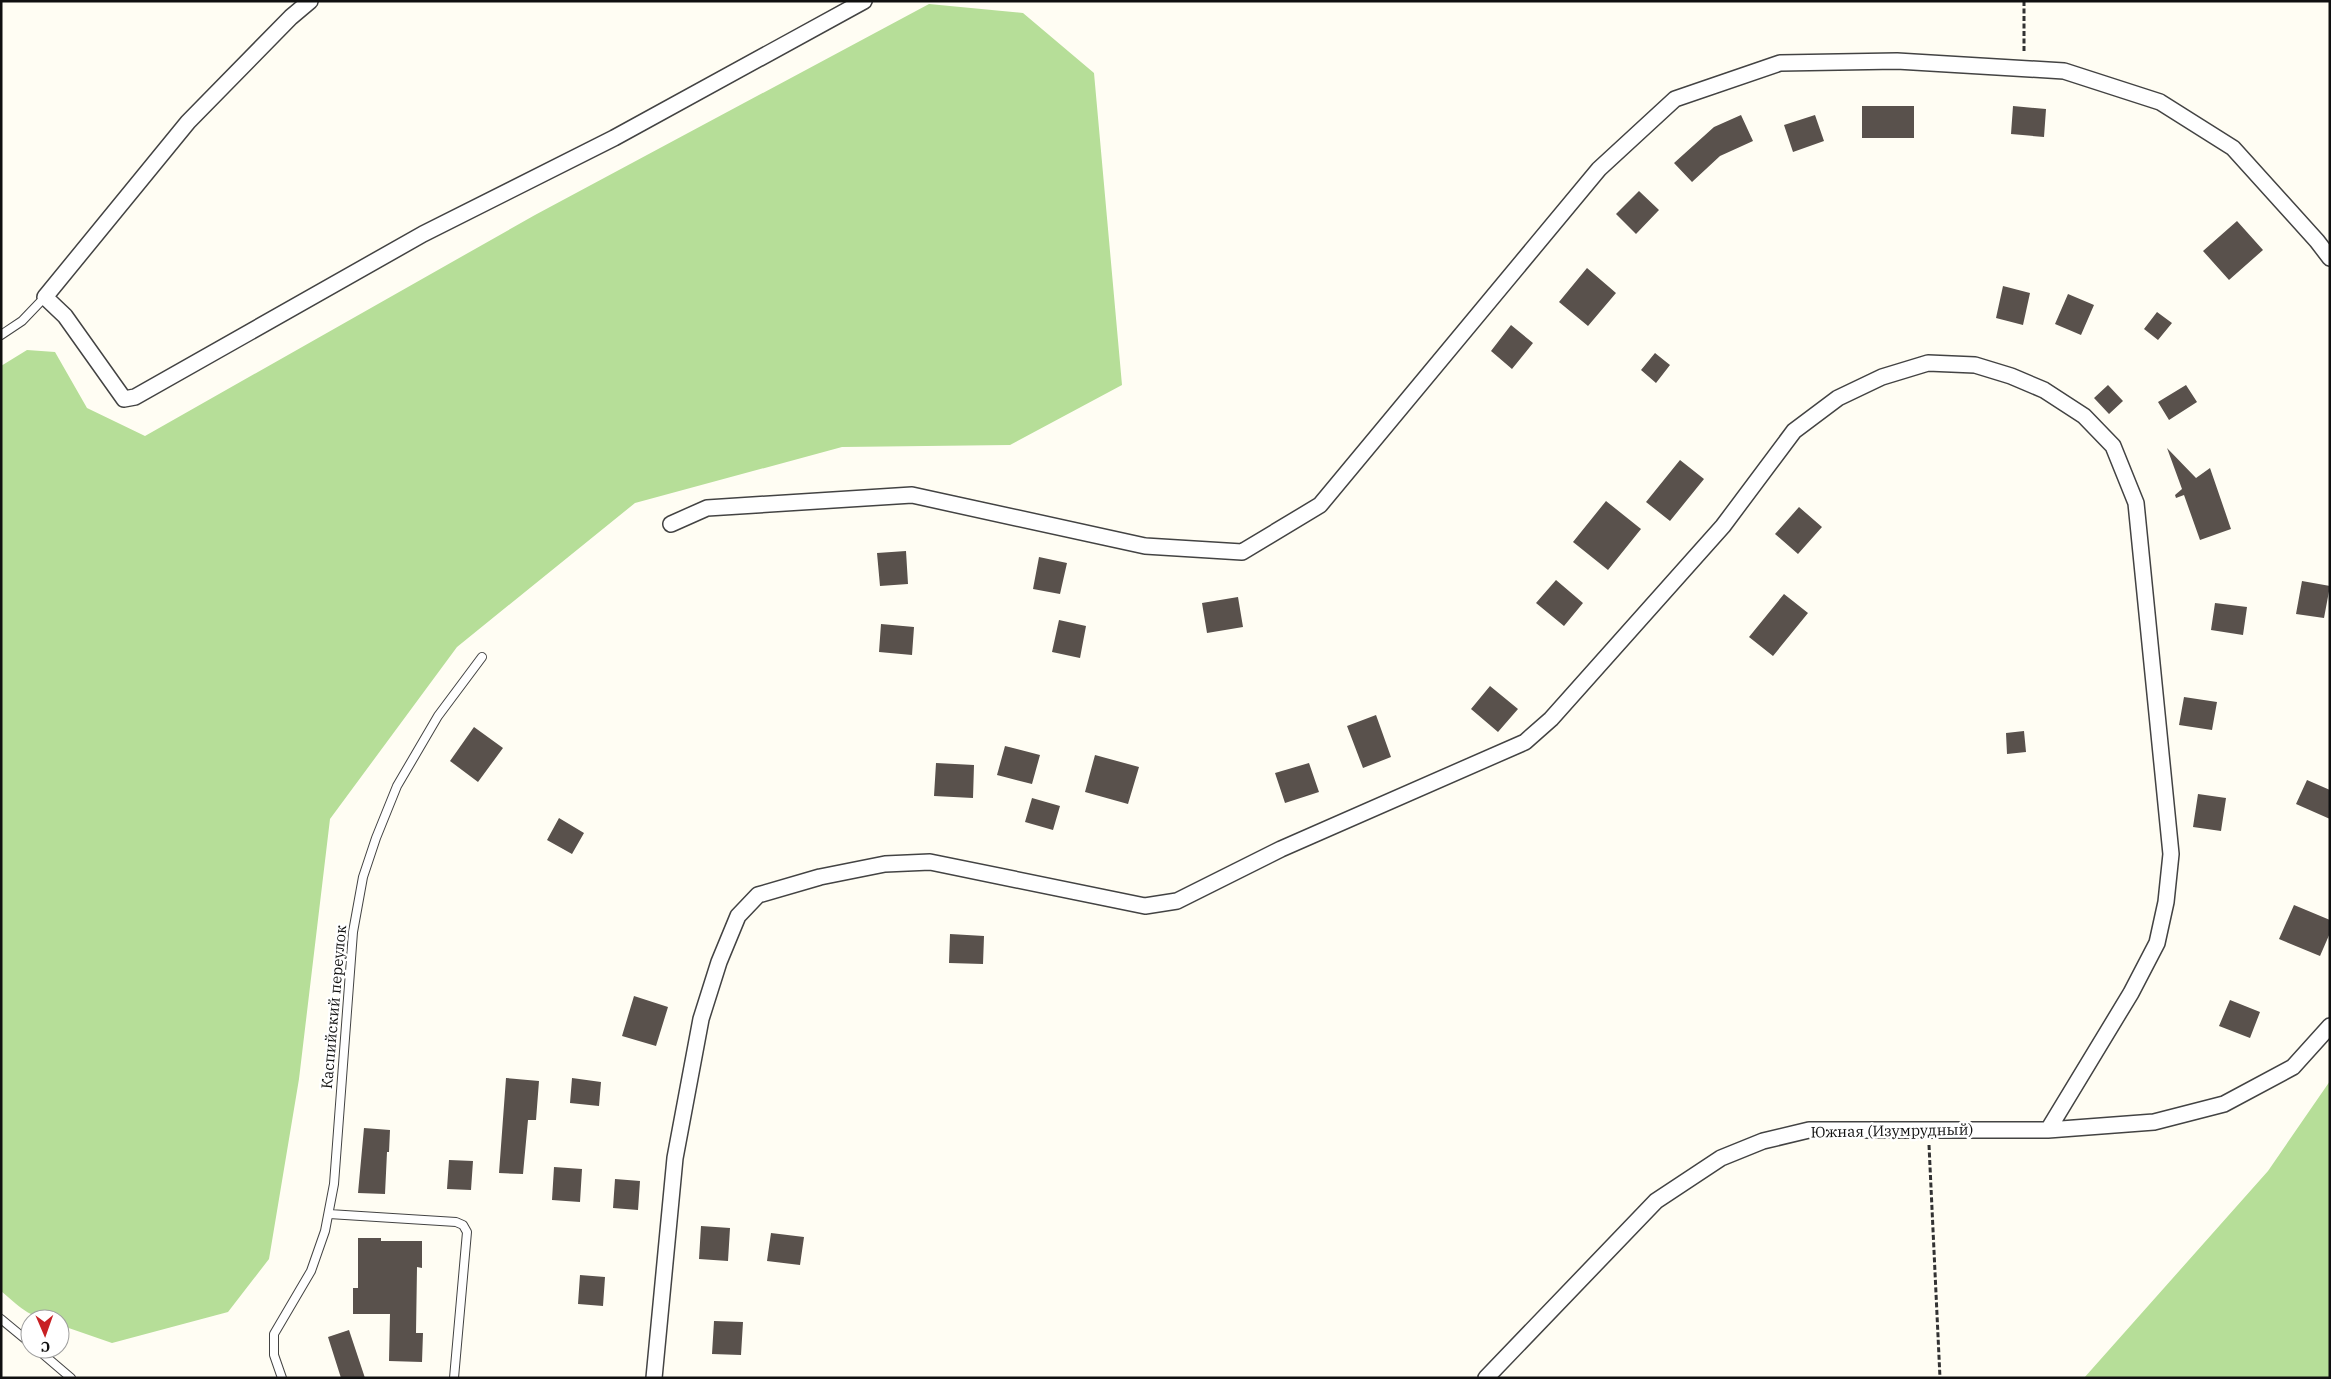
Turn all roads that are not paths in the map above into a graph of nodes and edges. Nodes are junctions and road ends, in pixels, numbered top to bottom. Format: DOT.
graph roads {
  1 [pos="310,1"];
  2 [pos="864,1"];
  3 [pos="2330,258"];
  4 [pos="45,297"];
  5 [pos="1,335"];
  6 [pos="671,524"];
  7 [pos="482,657"];
  8 [pos="2330,1026"];
  9 [pos="2048,1130"];
  10 [pos="329,1214"];
  11 [pos="1,1319"];
  12 [pos="20,1335"];
  13 [pos="49,1359"];
  14 [pos="71,1378"];
  15 [pos="282,1378"];
  16 [pos="454,1378"];
  17 [pos="654,1378"];
  18 [pos="1486,1378"];
  1 -- 4 [label="street"];
  2 -- 4 [label="street"];
  3 -- 6 [label="street"];
  4 -- 5 [label="lane"];
  7 -- 10 [label="lane, Каспийский переулок"];
  8 -- 9 [label="street, Южная (Изумрудный)"];
  9 -- 17 [label="street"];
  9 -- 18 [label="street, Южная (Изумрудный)"];
  10 -- 15 [label="lane, Каспийский переулок"];
  10 -- 16 [label="lane"];
  11 -- 12 [label="lane"];
  13 -- 14 [label="lane"];
}
